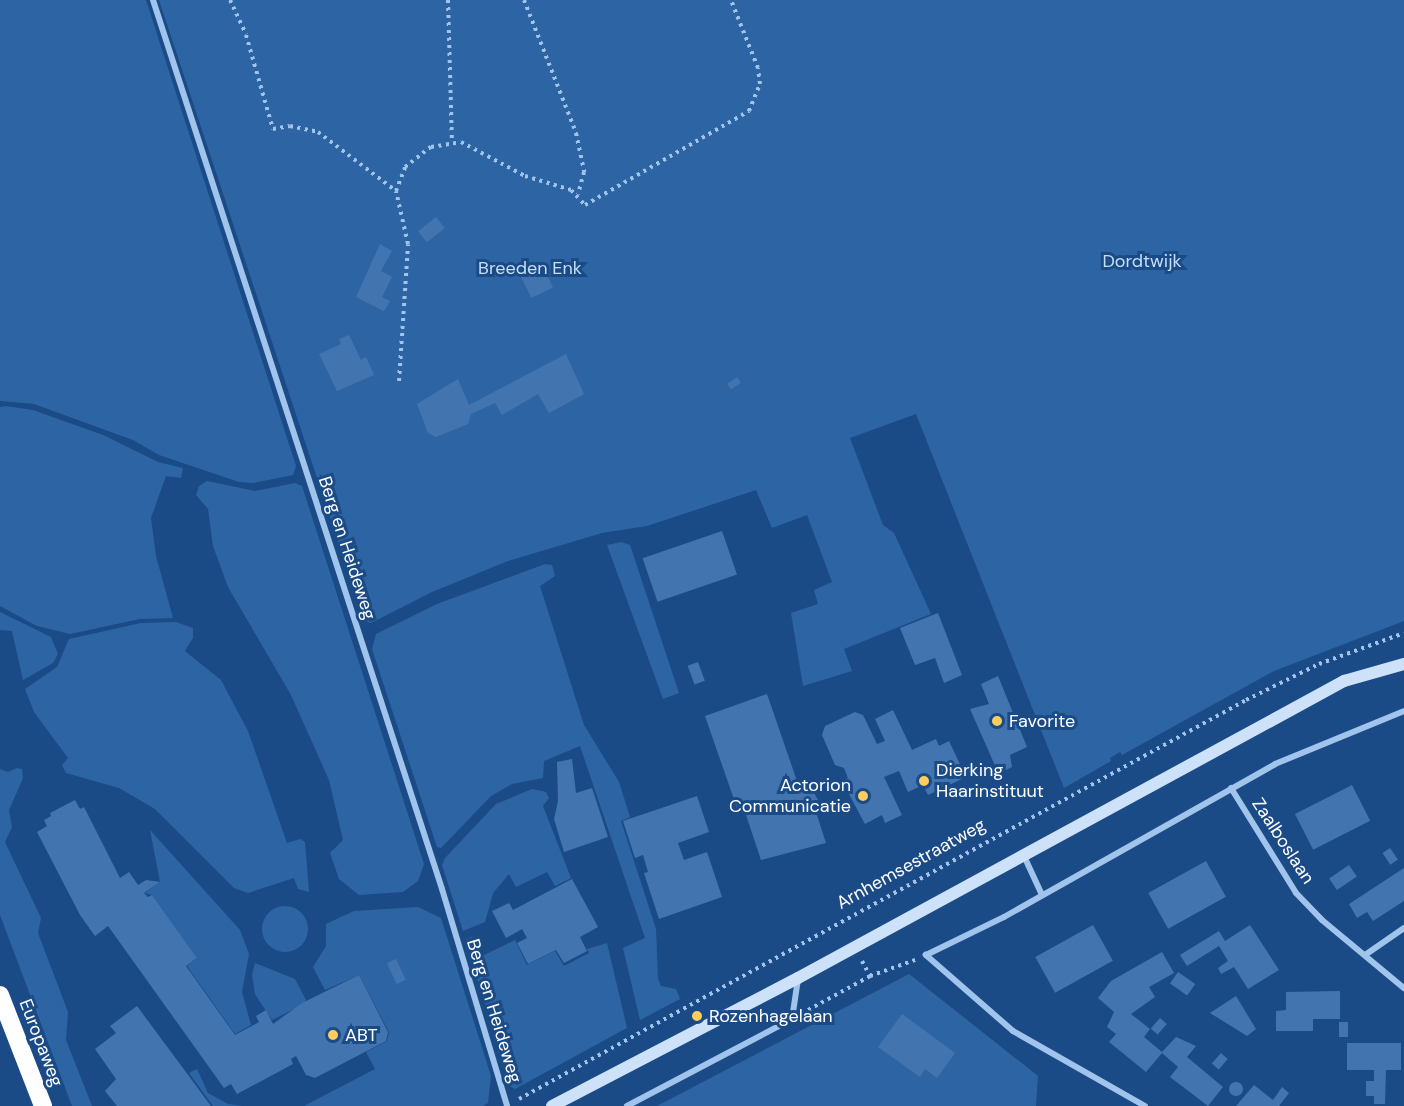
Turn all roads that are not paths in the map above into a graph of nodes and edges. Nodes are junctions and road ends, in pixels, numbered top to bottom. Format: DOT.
graph roads {
  1 [pos="153,0"];
  2 [pos="1404,664"];
  3 [pos="1404,711"];
  4 [pos="1232,788"];
  5 [pos="1023,855"];
  6 [pos="1042,895"];
  7 [pos="1404,928"];
  8 [pos="1365,956"];
  9 [pos="798,978"];
  10 [pos="1404,988"];
  11 [pos="0,995"];
  12 [pos="43,1106"];
  13 [pos="507,1106"];
  14 [pos="552,1106"];
  15 [pos="627,1106"];
  16 [pos="1145,1106"];
  1 -- 13 [label="street, Berg en Heideweg"];
  2 -- 5 [label="main road"];
  3 -- 4 [label="street"];
  4 -- 6 [label="street"];
  4 -- 8 [label="street, Zaalboslaan"];
  5 -- 6 [label="street"];
  5 -- 9 [label="main road"];
  6 -- 16 [label="street"];
  7 -- 8 [label="street"];
  8 -- 10 [label="street, Zaalboslaan"];
  9 -- 14 [label="main road"];
  9 -- 15 [label="street"];
  11 -- 12 [label="highway, Europaweg"];
}
